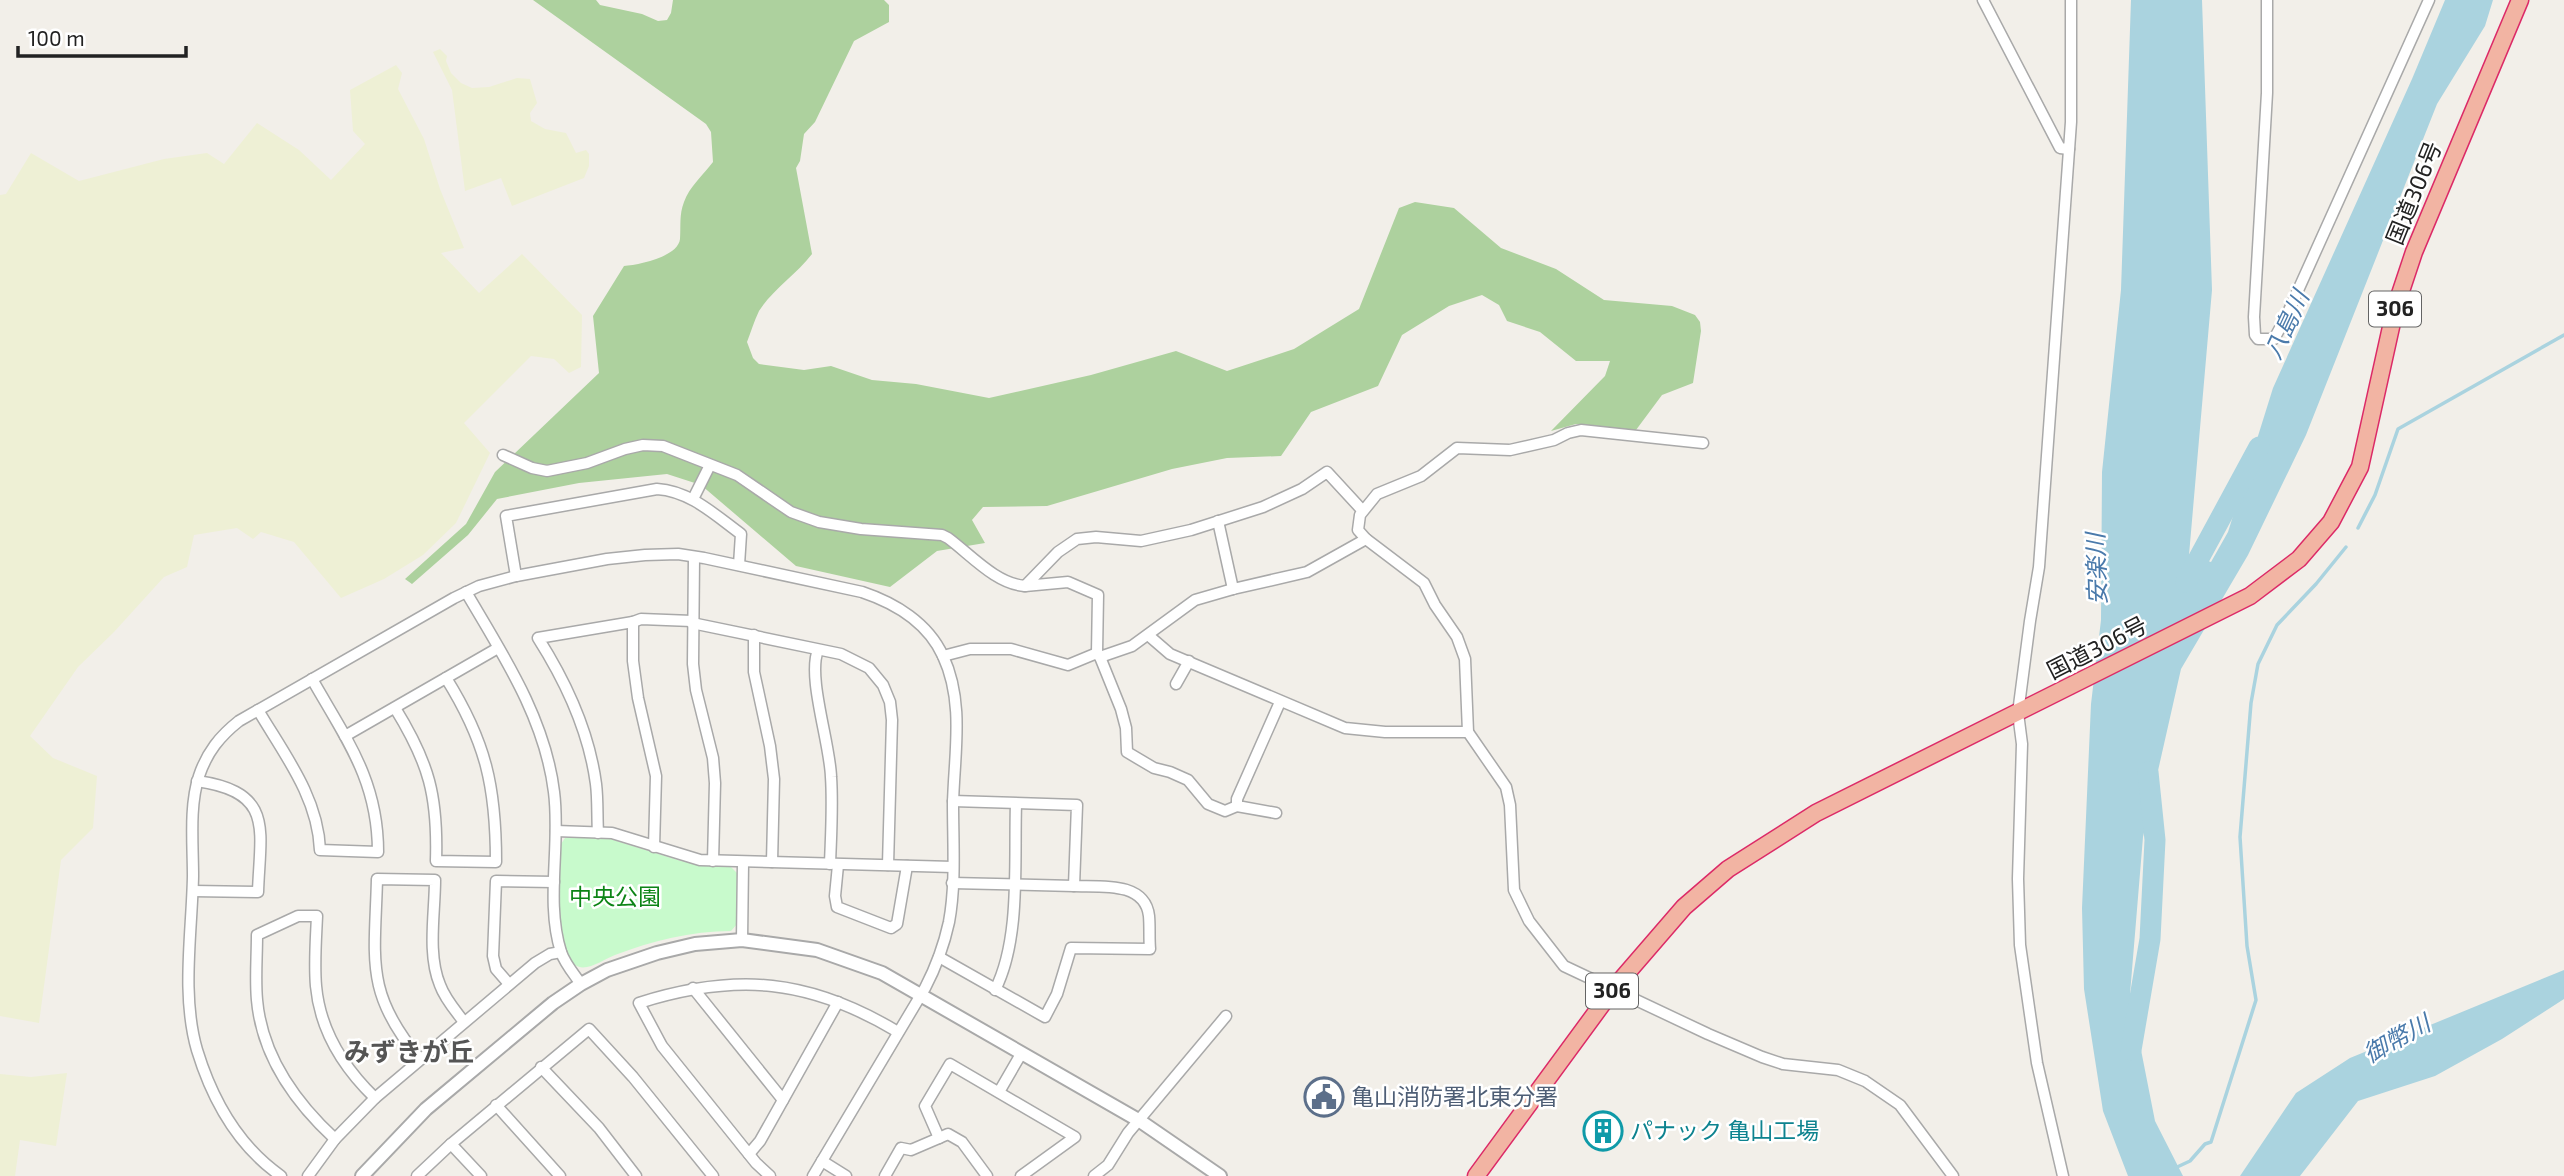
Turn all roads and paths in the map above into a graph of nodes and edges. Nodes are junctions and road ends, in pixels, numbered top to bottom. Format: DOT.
graph roads {
  1 [pos="1983,0"];
  2 [pos="2071,0"];
  3 [pos="2267,0"];
  4 [pos="2429,0"];
  5 [pos="2520,0"];
  6 [pos="2069,149"];
  7 [pos="1703,443"];
  8 [pos="503,455"];
  9 [pos="710,465"];
  10 [pos="693,499"];
  11 [pos="1362,510"];
  12 [pos="1218,521"];
  13 [pos="1366,539"];
  14 [pos="694,556"];
  15 [pos="739,565"];
  16 [pos="516,576"];
  17 [pos="1025,586"];
  18 [pos="1233,589"];
  19 [pos="466,592"];
  20 [pos="633,622"];
  21 [pos="692,622"];
  22 [pos="754,635"];
  23 [pos="1148,635"];
  24 [pos="498,648"];
  25 [pos="818,650"];
  26 [pos="1099,655"];
  27 [pos="943,656"];
  28 [pos="1189,661"];
  29 [pos="446,678"];
  30 [pos="312,679"];
  31 [pos="1176,684"];
  32 [pos="1280,702"];
  33 [pos="395,708"];
  34 [pos="258,710"];
  35 [pos="2024,710"];
  36 [pos="1468,732"];
  37 [pos="345,736"];
  38 [pos="197,781"];
  39 [pos="953,801"];
  40 [pos="1016,804"];
  41 [pos="1237,806"];
  42 [pos="1276,813"];
  43 [pos="556,831"];
  44 [pos="598,833"];
  45 [pos="654,847"];
  46 [pos="713,861"];
  47 [pos="772,862"];
  48 [pos="743,863"];
  49 [pos="834,865"];
  50 [pos="888,865"];
  51 [pos="907,866"];
  52 [pos="953,867"];
  53 [pos="554,882"];
  54 [pos="952,883"];
  55 [pos="1014,886"];
  56 [pos="1074,886"];
  57 [pos="192,891"];
  58 [pos="742,940"];
  59 [pos="561,952"];
  60 [pos="939,957"];
  61 [pos="509,984"];
  62 [pos="581,984"];
  63 [pos="693,988"];
  64 [pos="1614,988"];
  65 [pos="995,990"];
  66 [pos="920,996"];
  67 [pos="838,1002"];
  68 [pos="1226,1016"];
  69 [pos="464,1022"];
  70 [pos="898,1032"];
  71 [pos="1021,1054"];
  72 [pos="420,1059"];
  73 [pos="541,1067"];
  74 [pos="999,1092"];
  75 [pos="375,1098"];
  76 [pos="783,1100"];
  77 [pos="496,1105"];
  78 [pos="1140,1121"];
  79 [pos="939,1138"];
  80 [pos="335,1139"];
  81 [pos="451,1144"];
  82 [pos="749,1154"];
  83 [pos="822,1161"];
  84 [pos="281,1176"];
  85 [pos="308,1176"];
  86 [pos="362,1176"];
  87 [pos="417,1176"];
  88 [pos="481,1176"];
  89 [pos="560,1176"];
  90 [pos="636,1176"];
  91 [pos="713,1176"];
  92 [pos="770,1176"];
  93 [pos="813,1176"];
  94 [pos="846,1176"];
  95 [pos="886,1176"];
  96 [pos="987,1176"];
  97 [pos="1021,1176"];
  98 [pos="1094,1176"];
  99 [pos="1220,1176"];
  100 [pos="1476,1176"];
  101 [pos="1953,1176"];
  102 [pos="2063,1176"];
  1 -- 6 [label="street"];
  2 -- 6 [label="street"];
  3 -- 4 [label="street"];
  5 -- 35 [label="highway, 国道306号 / 306"];
  6 -- 35 [label="street"];
  7 -- 11 [label="street"];
  8 -- 9 [label="street"];
  9 -- 10 [label="street"];
  9 -- 17 [label="street"];
  10 -- 15 [label="street"];
  10 -- 16 [label="street"];
  11 -- 12 [label="street"];
  11 -- 13 [label="street"];
  12 -- 17 [label="street"];
  12 -- 18 [label="street"];
  13 -- 18 [label="street"];
  13 -- 36 [label="street"];
  14 -- 15 [label="street"];
  14 -- 16 [label="street"];
  14 -- 21 [label="street"];
  15 -- 27 [label="street"];
  16 -- 19 [label="street"];
  17 -- 26 [label="street"];
  18 -- 23 [label="street"];
  19 -- 24 [label="street"];
  19 -- 30 [label="street"];
  20 -- 21 [label="street"];
  20 -- 44 [label="street"];
  20 -- 45 [label="street"];
  21 -- 22 [label="street"];
  21 -- 46 [label="street"];
  22 -- 25 [label="street"];
  22 -- 47 [label="street"];
  23 -- 26 [label="street"];
  23 -- 28 [label="street"];
  24 -- 29 [label="street"];
  24 -- 43 [label="street"];
  25 -- 49 [label="street"];
  25 -- 50 [label="street"];
  26 -- 27 [label="street"];
  26 -- 41 [label="street"];
  27 -- 39 [label="street"];
  28 -- 31 [label="street"];
  28 -- 32 [label="street"];
  29 -- 33 [label="street"];
  29 -- 33 [label="street"];
  30 -- 34 [label="street"];
  30 -- 37 [label="street"];
  32 -- 36 [label="street"];
  32 -- 41 [label="street"];
  33 -- 37 [label="street"];
  34 -- 37 [label="street"];
  34 -- 38 [label="street"];
  35 -- 64 [label="highway, 国道306号 / 306"];
  35 -- 102 [label="street"];
  36 -- 64 [label="street"];
  38 -- 57 [label="street"];
  38 -- 57 [label="street"];
  39 -- 40 [label="street"];
  39 -- 52 [label="street"];
  40 -- 55 [label="street"];
  40 -- 56 [label="street"];
  41 -- 42 [label="street"];
  43 -- 44 [label="street"];
  43 -- 53 [label="street"];
  44 -- 45 [label="street"];
  45 -- 46 [label="street"];
  46 -- 48 [label="street"];
  47 -- 48 [label="street"];
  47 -- 49 [label="street"];
  48 -- 58 [label="street"];
  49 -- 50 [label="street"];
  49 -- 51 [label="street"];
  50 -- 51 [label="street"];
  51 -- 52 [label="street"];
  52 -- 54 [label="street"];
  53 -- 59 [label="street"];
  53 -- 61 [label="street"];
  54 -- 55 [label="street"];
  54 -- 60 [label="street"];
  55 -- 56 [label="street"];
  55 -- 65 [label="street"];
  56 -- 65 [label="street"];
  57 -- 84 [label="street"];
  58 -- 62 [label="street"];
  58 -- 66 [label="street"];
  59 -- 61 [label="street"];
  59 -- 62 [label="street"];
  60 -- 65 [label="street"];
  60 -- 66 [label="street"];
  61 -- 69 [label="street"];
  62 -- 86 [label="street"];
  63 -- 67 [label="street"];
  63 -- 76 [label="street"];
  63 -- 82 [label="street"];
  64 -- 100 [label="highway, 国道306号 / 306"];
  64 -- 101 [label="street"];
  66 -- 70 [label="street"];
  66 -- 71 [label="street"];
  67 -- 70 [label="street"];
  67 -- 76 [label="street"];
  68 -- 78 [label="street"];
  69 -- 72 [label="street"];
  69 -- 72 [label="street"];
  70 -- 83 [label="street"];
  71 -- 74 [label="street"];
  71 -- 78 [label="street"];
  72 -- 75 [label="street"];
  73 -- 77 [label="street"];
  73 -- 90 [label="street"];
  73 -- 91 [label="street"];
  74 -- 79 [label="street"];
  74 -- 97 [label="street"];
  75 -- 80 [label="street"];
  75 -- 80 [label="street"];
  76 -- 82 [label="street"];
  77 -- 81 [label="street"];
  77 -- 89 [label="street"];
  78 -- 98 [label="street"];
  78 -- 99 [label="street"];
  79 -- 95 [label="street"];
  79 -- 96 [label="street"];
  80 -- 85 [label="street"];
  81 -- 87 [label="street"];
  81 -- 88 [label="street"];
  82 -- 92 [label="street"];
  83 -- 93 [label="street"];
  83 -- 94 [label="street"];
}
